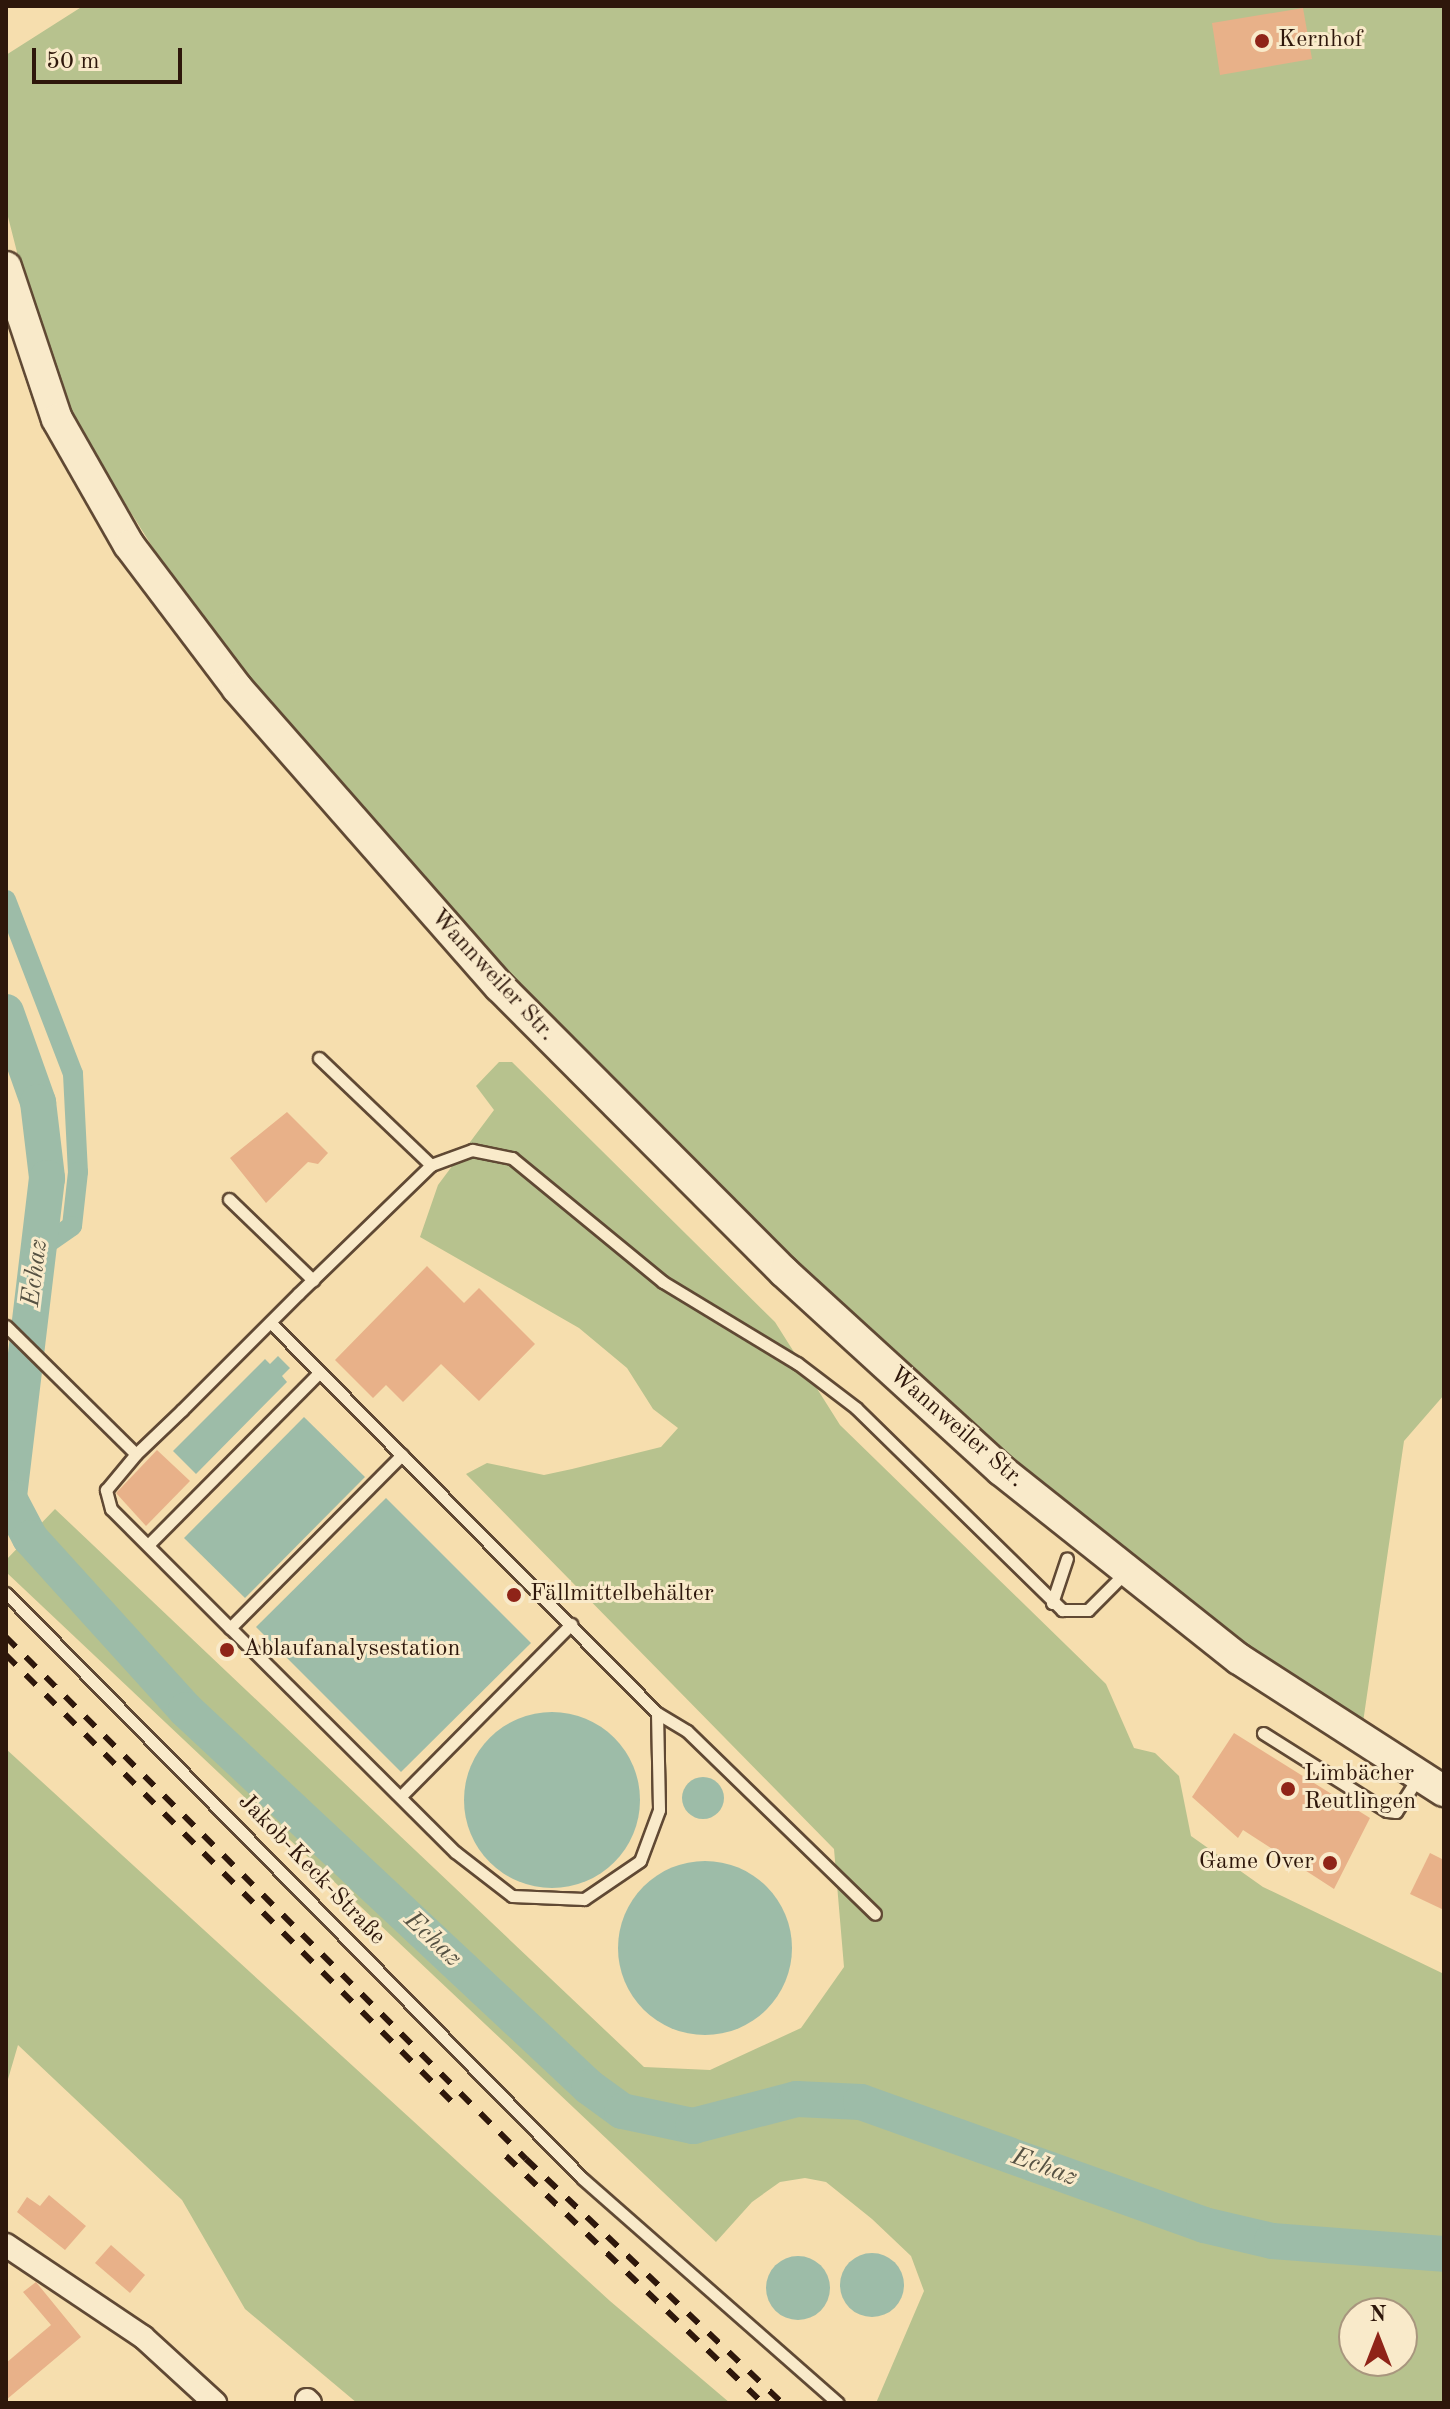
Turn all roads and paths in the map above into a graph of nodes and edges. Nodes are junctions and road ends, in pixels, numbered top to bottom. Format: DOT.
graph roads {
  1 [pos="6,267"];
  2 [pos="319,1058"];
  3 [pos="431,1165"];
  4 [pos="229,1199"];
  5 [pos="313,1280"];
  6 [pos="270,1322"];
  7 [pos="6,1326"];
  8 [pos="319,1373"];
  9 [pos="136,1454"];
  10 [pos="402,1455"];
  11 [pos="148,1545"];
  12 [pos="1067,1558"];
  13 [pos="1125,1572"];
  14 [pos="6,1593"];
  15 [pos="1052,1603"];
  16 [pos="571,1624"];
  17 [pos="230,1628"];
  18 [pos="657,1713"];
  19 [pos="1263,1733"];
  20 [pos="1432,1784"];
  21 [pos="401,1796"];
  22 [pos="875,1914"];
  23 [pos="6,2245"];
  24 [pos="215,2403"];
  25 [pos="838,2403"];
  1 -- 13 [label="main road, Wannweiler Str."];
  2 -- 3 [label="lane"];
  3 -- 5 [label="lane"];
  3 -- 15 [label="lane"];
  4 -- 5 [label="lane"];
  5 -- 6 [label="lane"];
  6 -- 8 [label="lane"];
  6 -- 9 [label="lane"];
  7 -- 9 [label="lane"];
  8 -- 10 [label="lane"];
  8 -- 11 [label="lane"];
  9 -- 11 [label="lane"];
  10 -- 16 [label="lane"];
  10 -- 17 [label="lane"];
  11 -- 17 [label="lane"];
  12 -- 15 [label="lane"];
  13 -- 15 [label="lane"];
  13 -- 20 [label="main road, Wannweiler Str."];
  14 -- 25 [label="lane, Jakob-Keck-Straße"];
  16 -- 18 [label="lane"];
  16 -- 21 [label="lane"];
  17 -- 21 [label="lane"];
  18 -- 21 [label="lane"];
  18 -- 22 [label="lane"];
  19 -- 20 [label="lane"];
  23 -- 24 [label="street"];
}
